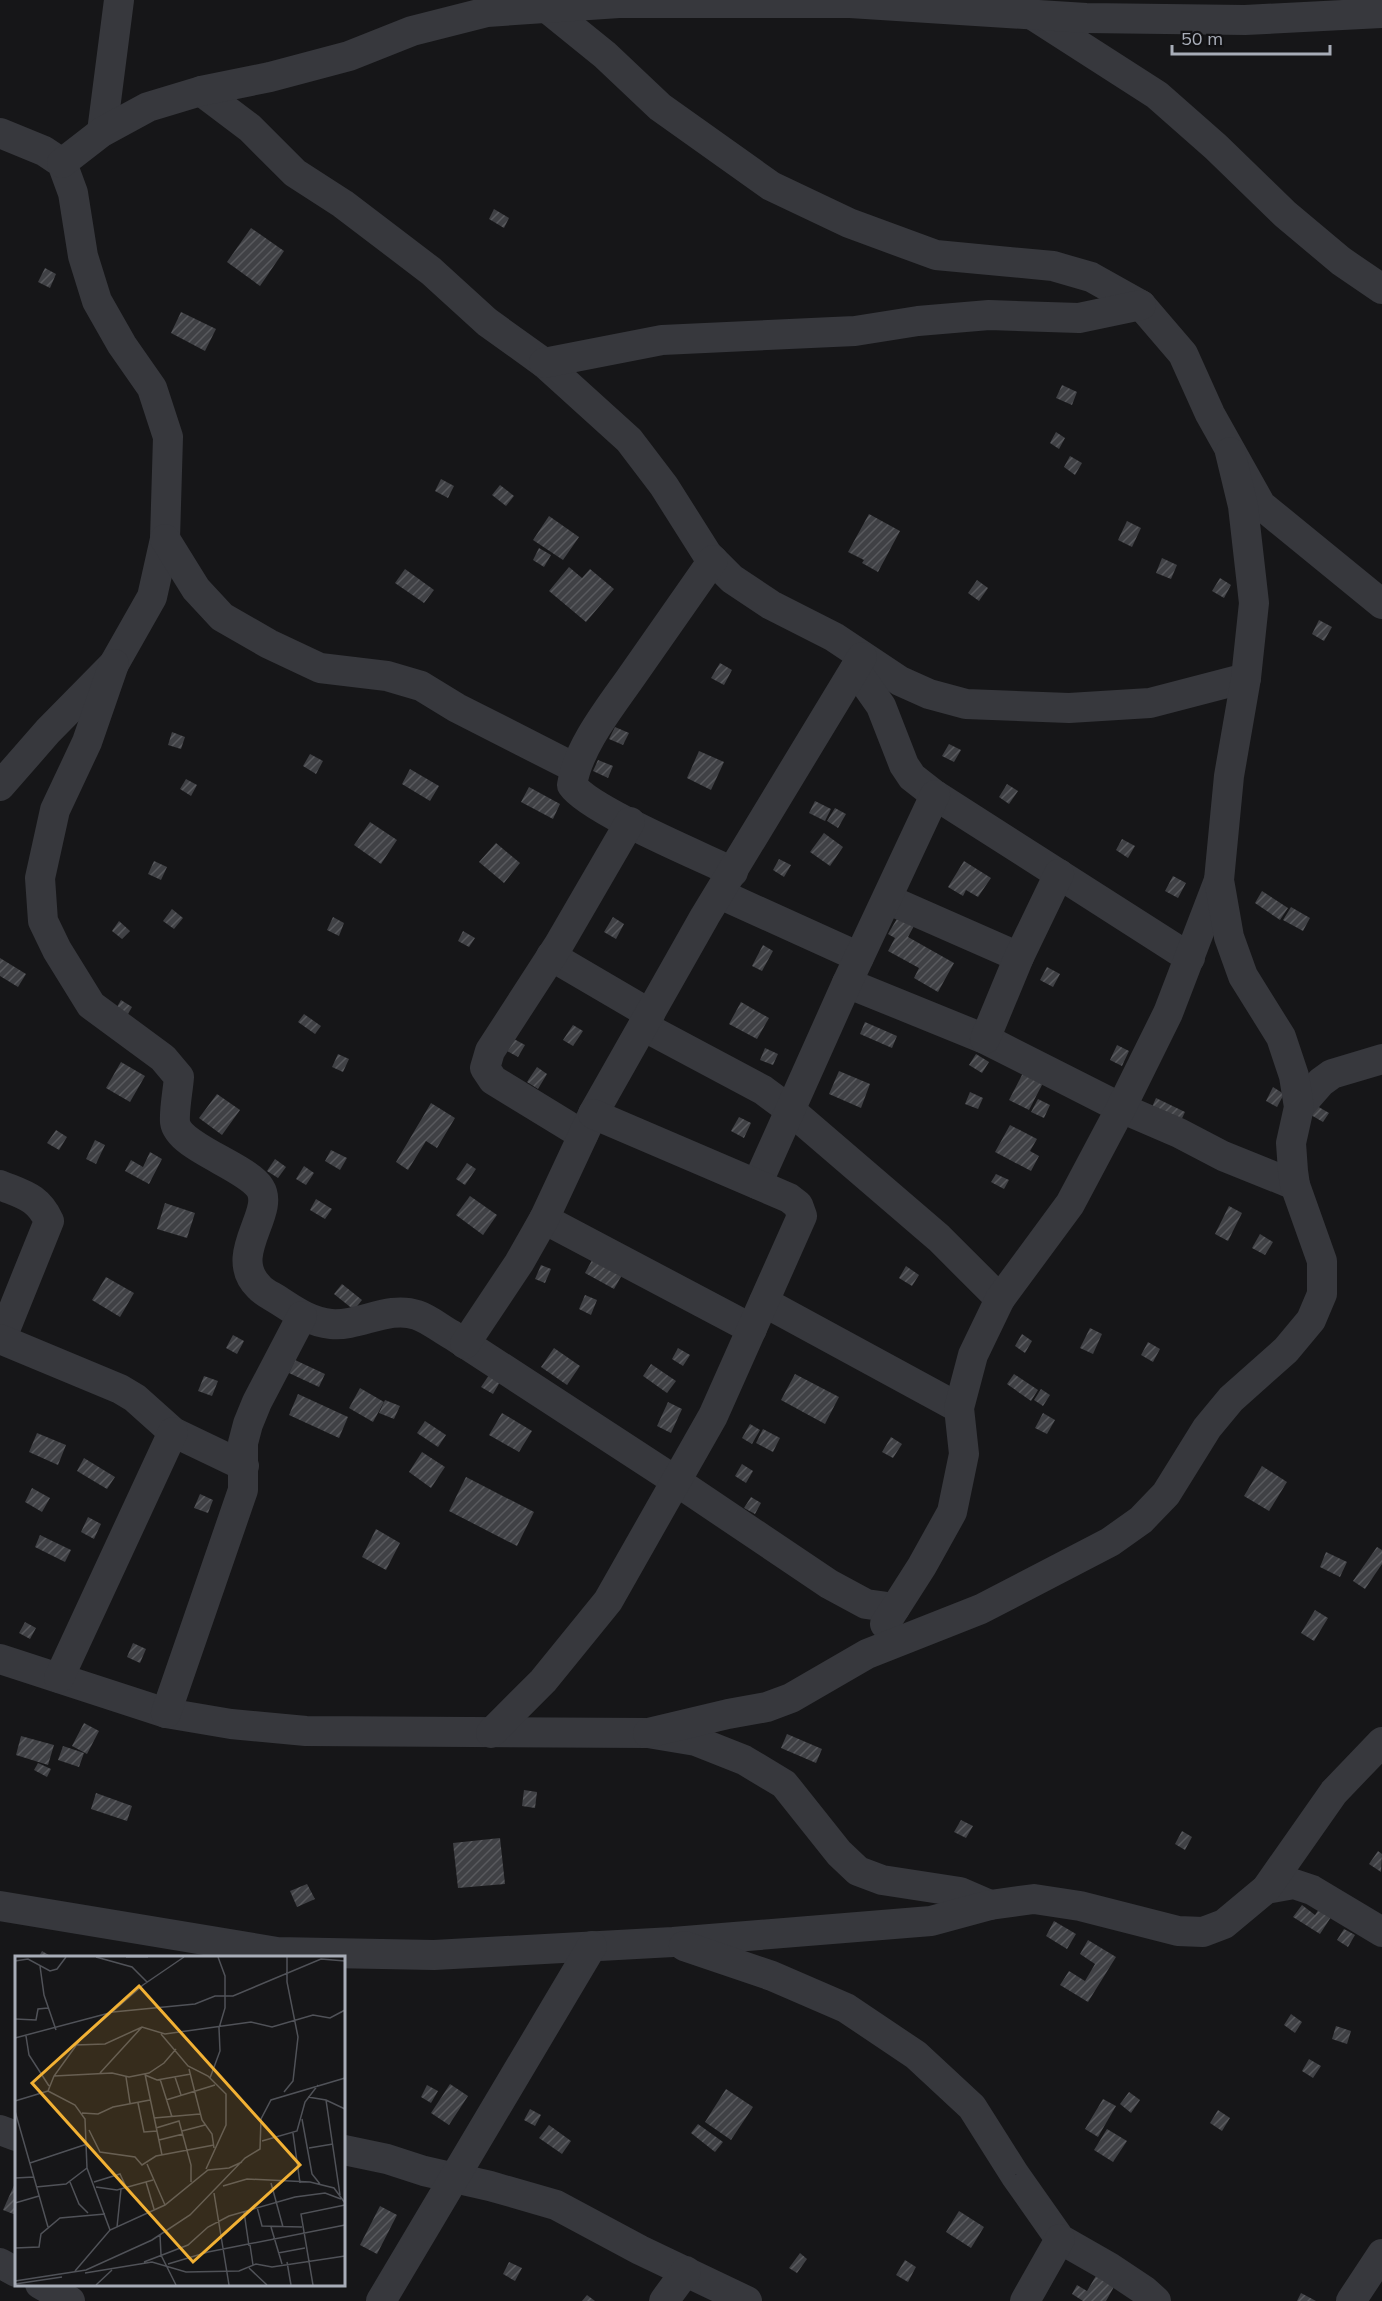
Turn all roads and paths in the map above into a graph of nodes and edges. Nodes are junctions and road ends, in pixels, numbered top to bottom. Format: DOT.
graph roads {
  1 [pos="119,0"];
  2 [pos="1002,0"];
  3 [pos="547,8"];
  4 [pos="1382,13"];
  5 [pos="1032,15"];
  6 [pos="201,91"];
  7 [pos="102,132"];
  8 [pos="0,133"];
  9 [pos="62,163"];
  10 [pos="1382,289"];
  11 [pos="1141,305"];
  12 [pos="544,363"];
  13 [pos="1230,452"];
  14 [pos="165,539"];
  15 [pos="713,560"];
  16 [pos="1382,604"];
  17 [pos="858,663"];
  18 [pos="114,664"];
  19 [pos="1246,678"];
  20 [pos="575,768"];
  21 [pos="0,785"];
  22 [pos="935,795"];
  23 [pos="630,822"];
  24 [pos="1059,874"];
  25 [pos="1219,880"];
  26 [pos="726,883"];
  27 [pos="887,899"];
  28 [pos="551,956"];
  29 [pos="1019,957"];
  30 [pos="1190,958"];
  31 [pos="853,970"];
  32 [pos="647,1020"];
  33 [pos="985,1039"];
  34 [pos="1382,1059"];
  35 [pos="1299,1107"];
  36 [pos="1121,1108"];
  37 [pos="790,1110"];
  38 [pos="588,1124"];
  39 [pos="0,1185"];
  40 [pos="757,1185"];
  41 [pos="1295,1185"];
  42 [pos="544,1219"];
  43 [pos="1000,1299"];
  44 [pos="302,1316"];
  45 [pos="758,1316"];
  46 [pos="0,1340"];
  47 [pos="465,1344"];
  48 [pos="959,1408"];
  49 [pos="173,1432"];
  50 [pos="244,1466"];
  51 [pos="676,1481"];
  52 [pos="895,1608"];
  53 [pos="867,1653"];
  54 [pos="0,1659"];
  55 [pos="59,1678"];
  56 [pos="166,1713"];
  57 [pos="491,1733"];
  58 [pos="648,1733"];
  59 [pos="1382,1742"];
  60 [pos="1266,1889"];
  61 [pos="990,1905"];
  62 [pos="0,1906"];
  63 [pos="1382,1932"];
  64 [pos="673,1942"];
  65 [pos="592,1946"];
  66 [pos="0,2130"];
  67 [pos="15,2136"];
  68 [pos="345,2150"];
  69 [pos="453,2178"];
  70 [pos="1060,2239"];
  71 [pos="1382,2254"];
  72 [pos="0,2263"];
  73 [pos="15,2271"];
  74 [pos="686,2271"];
  75 [pos="44,2286"];
  76 [pos="70,2301"];
  77 [pos="381,2301"];
  78 [pos="664,2301"];
  79 [pos="747,2301"];
  80 [pos="1025,2301"];
  81 [pos="1156,2301"];
  82 [pos="1351,2301"];
  1 -- 7 [label="street"];
  2 -- 5 [label="street"];
  3 -- 5 [label="street"];
  3 -- 6 [label="street"];
  3 -- 11 [label="street"];
  4 -- 5 [label="street"];
  5 -- 10 [label="street"];
  6 -- 7 [label="street"];
  6 -- 12 [label="street"];
  7 -- 9 [label="street"];
  8 -- 9 [label="street"];
  9 -- 14 [label="street"];
  11 -- 12 [label="street"];
  11 -- 13 [label="street"];
  12 -- 15 [label="street"];
  13 -- 16 [label="street"];
  13 -- 19 [label="street"];
  14 -- 18 [label="street"];
  14 -- 20 [label="street"];
  15 -- 17 [label="street"];
  15 -- 20 [label="street"];
  17 -- 19 [label="street"];
  17 -- 22 [label="street"];
  17 -- 26 [label="street"];
  18 -- 21 [label="street"];
  18 -- 44 [label="street"];
  19 -- 25 [label="street"];
  20 -- 23 [label="street"];
  22 -- 24 [label="street"];
  22 -- 27 [label="street"];
  23 -- 26 [label="street"];
  23 -- 28 [label="street"];
  24 -- 29 [label="street"];
  24 -- 30 [label="street"];
  25 -- 30 [label="street"];
  25 -- 35 [label="street"];
  26 -- 31 [label="street"];
  26 -- 32 [label="street"];
  27 -- 29 [label="street"];
  27 -- 31 [label="street"];
  28 -- 32 [label="street"];
  28 -- 38 [label="street"];
  29 -- 33 [label="street"];
  30 -- 36 [label="street"];
  31 -- 33 [label="street"];
  31 -- 37 [label="street"];
  32 -- 37 [label="street"];
  32 -- 38 [label="street"];
  33 -- 36 [label="street"];
  34 -- 35 [label="street"];
  35 -- 41 [label="street"];
  36 -- 41 [label="street"];
  36 -- 43 [label="street"];
  37 -- 40 [label="street"];
  37 -- 43 [label="street"];
  38 -- 40 [label="street"];
  38 -- 42 [label="street"];
  39 -- 46 [label="street"];
  40 -- 45 [label="street"];
  41 -- 53 [label="street"];
  42 -- 45 [label="street"];
  42 -- 47 [label="street"];
  43 -- 48 [label="street"];
  44 -- 47 [label="street"];
  44 -- 50 [label="street"];
  45 -- 48 [label="street"];
  45 -- 51 [label="street"];
  46 -- 49 [label="street"];
  47 -- 51 [label="street"];
  48 -- 52 [label="street"];
  49 -- 50 [label="street"];
  49 -- 55 [label="street"];
  50 -- 56 [label="street"];
  51 -- 52 [label="street"];
  51 -- 57 [label="street"];
  52 -- 53 [label="street"];
  53 -- 58 [label="street"];
  54 -- 55 [label="street"];
  55 -- 56 [label="street"];
  56 -- 57 [label="street"];
  57 -- 58 [label="street"];
  58 -- 61 [label="street"];
  59 -- 60 [label="street"];
  60 -- 61 [label="street"];
  60 -- 63 [label="street"];
  61 -- 64 [label="street"];
  62 -- 65 [label="street"];
  64 -- 65 [label="street"];
  64 -- 70 [label="street"];
  65 -- 69 [label="street"];
  66 -- 67 [label="street"];
  68 -- 69 [label="street"];
  69 -- 74 [label="street"];
  69 -- 77 [label="street"];
  70 -- 80 [label="street"];
  70 -- 81 [label="street"];
  71 -- 82 [label="street"];
  72 -- 73 [label="street"];
  74 -- 78 [label="street"];
  74 -- 79 [label="street"];
  75 -- 76 [label="street"];
}
